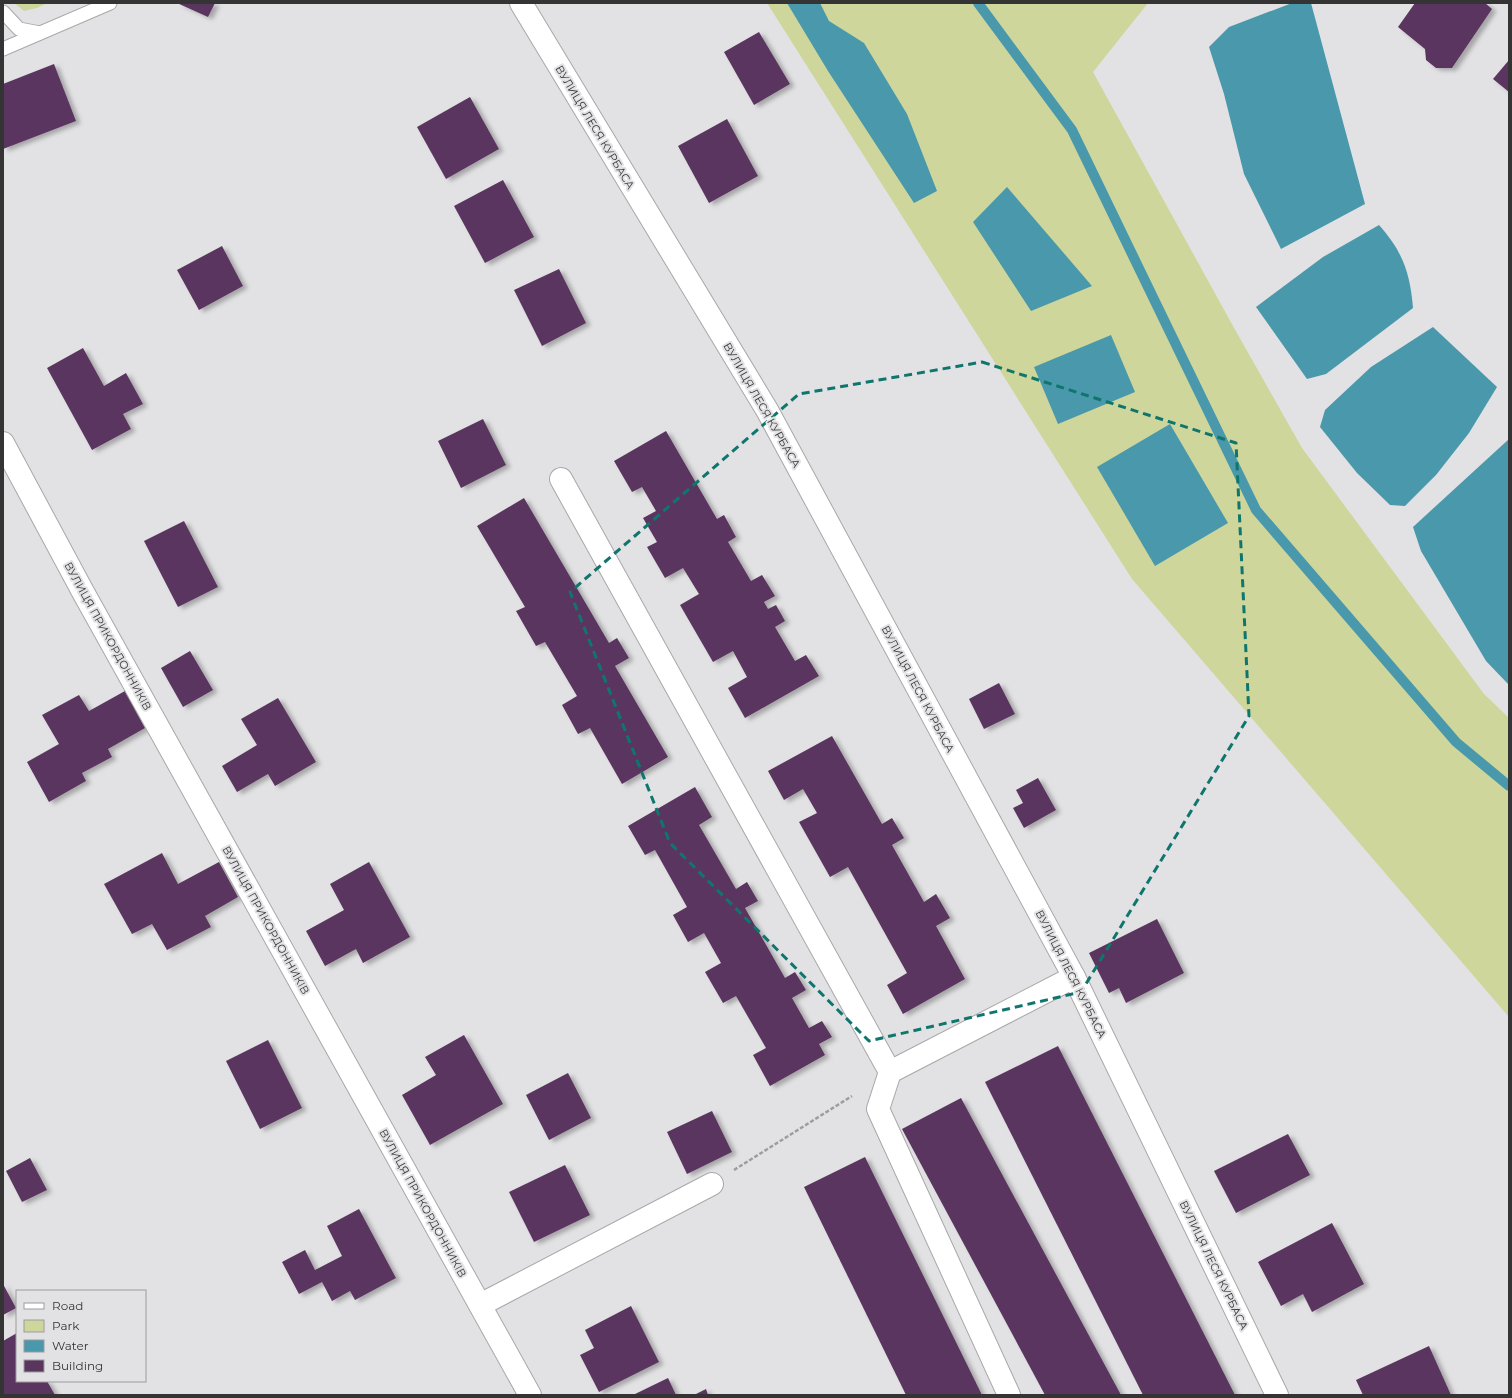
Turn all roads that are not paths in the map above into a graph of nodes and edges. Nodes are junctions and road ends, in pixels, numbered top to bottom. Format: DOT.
graph roads {
  1 [pos="110,3"];
  2 [pos="521,3"];
  3 [pos="3,12"];
  4 [pos="40,33"];
  5 [pos="3,49"];
  6 [pos="3,444"];
  7 [pos="561,479"];
  8 [pos="1074,977"];
  9 [pos="890,1072"];
  10 [pos="712,1184"];
  11 [pos="480,1305"];
  12 [pos="530,1395"];
  13 [pos="1009,1395"];
  14 [pos="1277,1395"];
  1 -- 4 [label="lane"];
  2 -- 8 [label="street, ВУЛИЦЯ ЛЕСЯ КУРБАСА"];
  3 -- 4 [label="lane"];
  4 -- 5 [label="lane"];
  6 -- 11 [label="street, ВУЛИЦЯ ПРИКОРДОННИКІВ"];
  7 -- 9 [label="street"];
  8 -- 9 [label="street"];
  8 -- 14 [label="street, ВУЛИЦЯ ЛЕСЯ КУРБАСА"];
  9 -- 13 [label="street"];
  10 -- 11 [label="street"];
  11 -- 12 [label="street, ВУЛИЦЯ ПРИКОРДОННИКІВ"];
}
